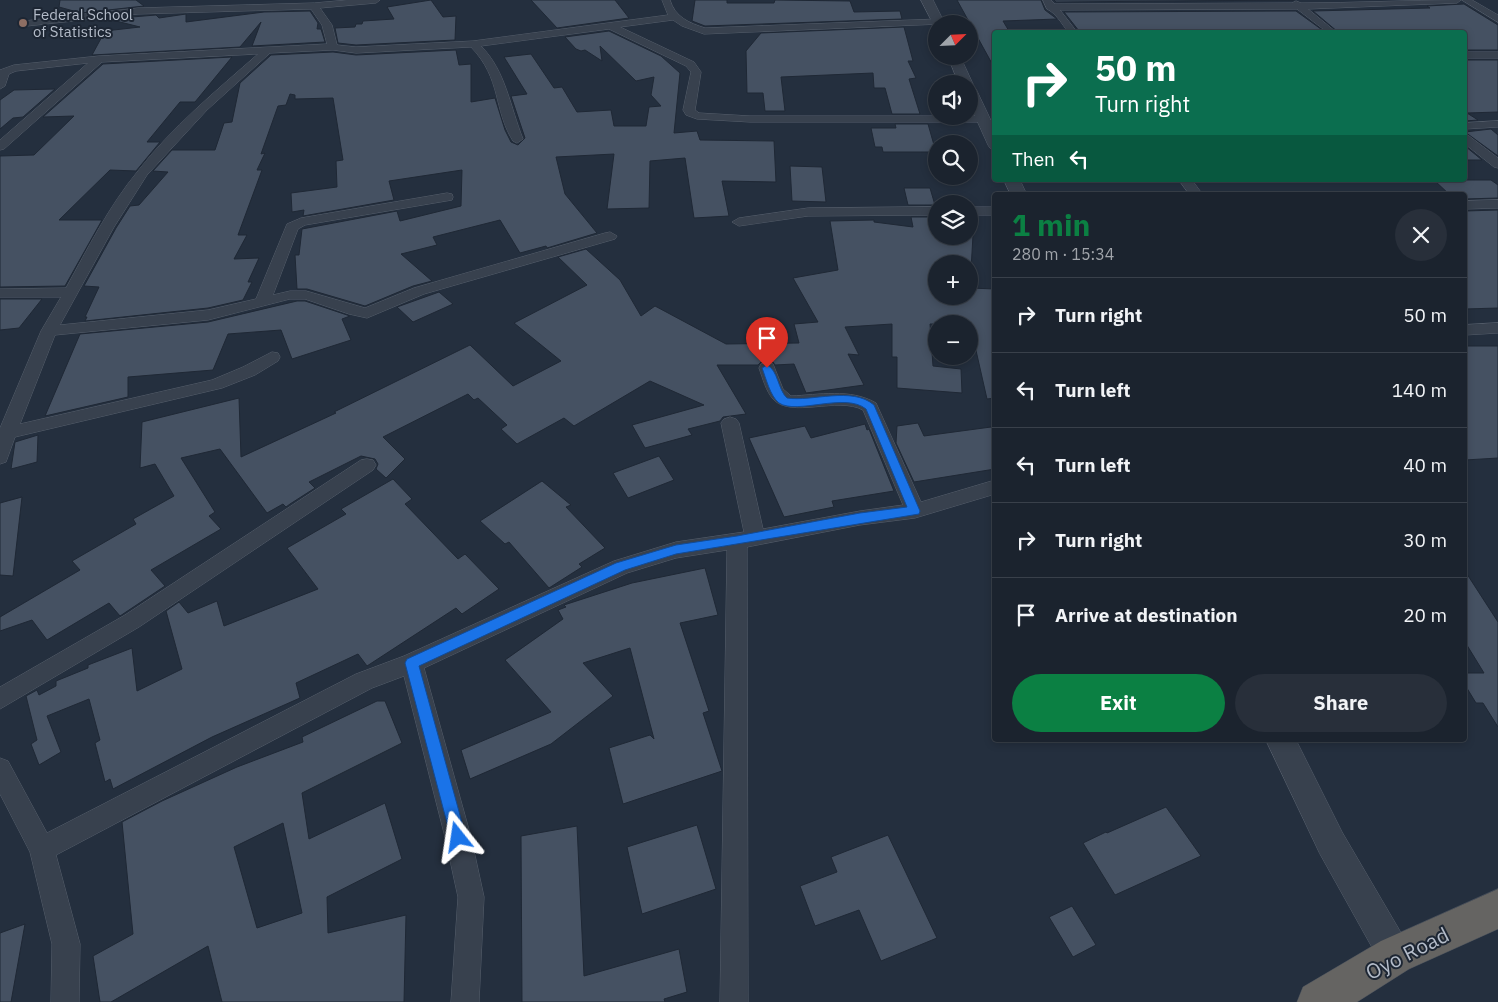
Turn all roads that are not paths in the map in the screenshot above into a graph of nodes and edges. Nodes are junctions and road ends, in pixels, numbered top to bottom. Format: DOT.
graph roads {
  1 [pos="170,0"];
  2 [pos="376,0"];
  3 [pos="666,0"];
  4 [pos="927,0"];
  5 [pos="1168,0"];
  6 [pos="1457,0"];
  7 [pos="1466,0"];
  8 [pos="1048,3"];
  9 [pos="1294,3"];
  10 [pos="314,6"];
  11 [pos="1176,7"];
  12 [pos="138,11"];
  13 [pos="934,15"];
  14 [pos="673,17"];
  15 [pos="1498,19"];
  16 [pos="27,23"];
  17 [pos="928,23"];
  18 [pos="611,26"];
  19 [pos="1071,30"];
  20 [pos="1329,30"];
  21 [pos="473,44"];
  22 [pos="333,47"];
  23 [pos="266,52"];
  24 [pos="1467,55"];
  25 [pos="1498,55"];
  26 [pos="99,59"];
  27 [pos="0,86"];
  28 [pos="978,109"];
  29 [pos="983,120"];
  30 [pos="1498,124"];
  31 [pos="1467,126"];
  32 [pos="517,139"];
  33 [pos="992,139"];
  34 [pos="1467,140"];
  35 [pos="0,146"];
  36 [pos="1498,164"];
  37 [pos="447,197"];
  38 [pos="1498,204"];
  39 [pos="1467,205"];
  40 [pos="928,211"];
  41 [pos="978,211"];
  42 [pos="992,211"];
  43 [pos="739,222"];
  44 [pos="610,236"];
  45 [pos="70,292"];
  46 [pos="0,293"];
  47 [pos="263,301"];
  48 [pos="1498,328"];
  49 [pos="49,330"];
  50 [pos="1467,330"];
  51 [pos="272,357"];
  52 [pos="767,368"];
  53 [pos="730,423"];
  54 [pos="4,434"];
  55 [pos="0,458"];
  56 [pos="367,465"];
  57 [pos="992,488"];
  58 [pos="915,511"];
  59 [pos="746,539"];
  60 [pos="412,663"];
  61 [pos="0,698"];
  62 [pos="1282,742"];
  63 [pos="0,769"];
  64 [pos="42,849"];
  65 [pos="1498,909"];
  66 [pos="1394,955"];
  67 [pos="65,1002"];
  68 [pos="465,1002"];
  69 [pos="734,1002"];
  70 [pos="1318,1002"];
  1 -- 12 [label="street"];
  2 -- 10 [label="street"];
  3 -- 14 [label="street"];
  4 -- 13 [label="street"];
  5 -- 11 [label="street"];
  6 -- 9 [label="street"];
  7 -- 15 [label="street"];
  8 -- 11 [label="street"];
  8 -- 19 [label="street"];
  9 -- 11 [label="street"];
  9 -- 20 [label="street"];
  10 -- 12 [label="street"];
  10 -- 22 [label="street"];
  12 -- 16 [label="street"];
  14 -- 17 [label="street"];
  14 -- 18 [label="street"];
  18 -- 21 [label="street"];
  18 -- 29 [label="street"];
  21 -- 22 [label="street"];
  21 -- 32 [label="street"];
  22 -- 23 [label="street"];
  23 -- 26 [label="street"];
  23 -- 45 [label="street"];
  24 -- 25 [label="street"];
  26 -- 27 [label="street"];
  26 -- 35 [label="street"];
  28 -- 29 [label="street"];
  29 -- 33 [label="street"];
  30 -- 31 [label="street"];
  34 -- 36 [label="street"];
  37 -- 47 [label="street"];
  38 -- 39 [label="street"];
  40 -- 43 [label="street"];
  41 -- 42 [label="street"];
  44 -- 47 [label="street"];
  45 -- 46 [label="street"];
  45 -- 49 [label="street"];
  47 -- 49 [label="street"];
  48 -- 50 [label="street"];
  49 -- 54 [label="street"];
  51 -- 54 [label="street"];
  52 -- 58 [label="street"];
  53 -- 59 [label="street"];
  54 -- 55 [label="street"];
  56 -- 61 [label="street"];
  57 -- 58 [label="street"];
  58 -- 59 [label="street"];
  59 -- 60 [label="street"];
  59 -- 69 [label="street"];
  60 -- 64 [label="street"];
  60 -- 68 [label="street"];
  62 -- 66 [label="street"];
  63 -- 64 [label="street"];
  64 -- 67 [label="street"];
  65 -- 66 [label="highway, Oyo Road"];
  66 -- 70 [label="highway, Oyo Road"];
}
